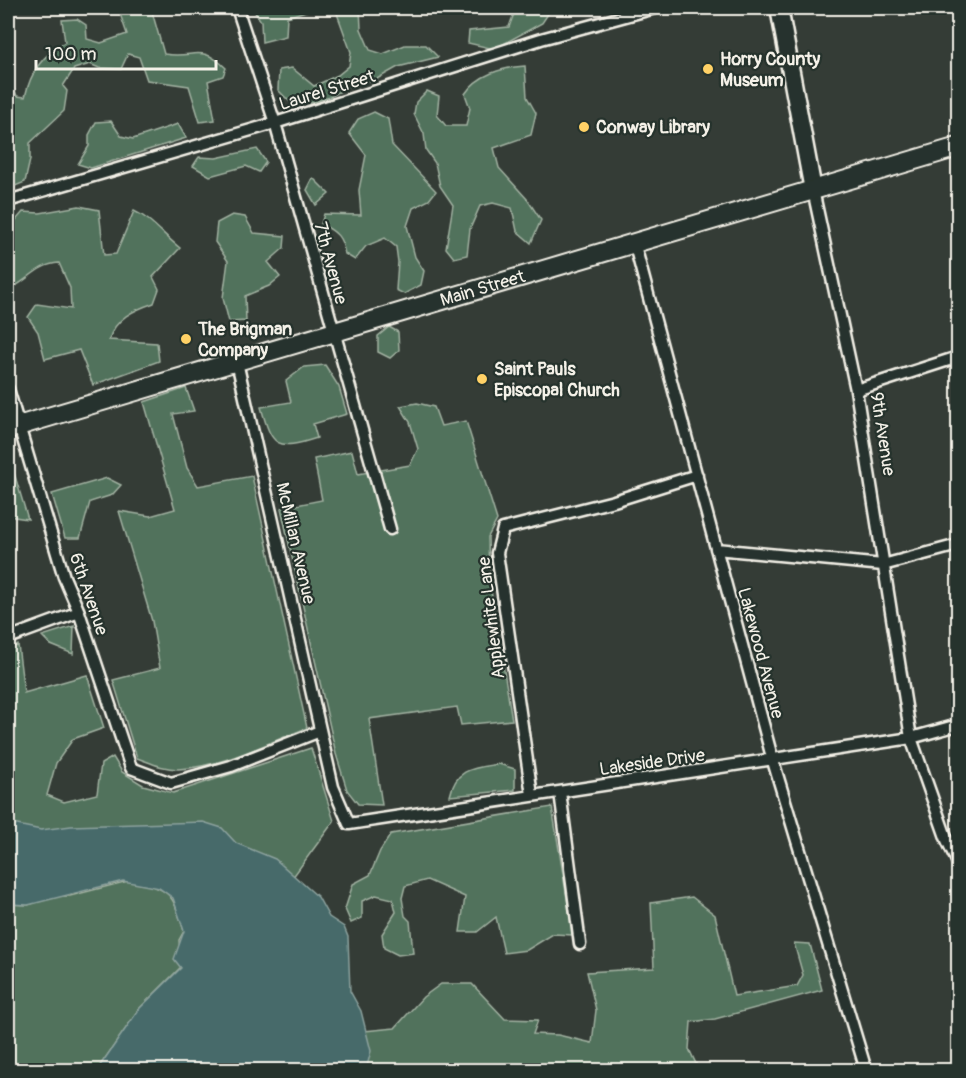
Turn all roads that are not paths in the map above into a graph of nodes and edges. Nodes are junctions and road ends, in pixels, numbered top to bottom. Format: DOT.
graph roads {
  1 [pos="237,8"];
  2 [pos="656,8"];
  3 [pos="779,8"];
  4 [pos="275,123"];
  5 [pos="958,147"];
  6 [pos="813,190"];
  7 [pos="8,201"];
  8 [pos="634,242"];
  9 [pos="333,334"];
  10 [pos="958,357"];
  11 [pos="237,362"];
  12 [pos="8,389"];
  13 [pos="856,390"];
  14 [pos="13,428"];
  15 [pos="697,475"];
  16 [pos="390,529"];
  17 [pos="958,545"];
  18 [pos="716,549"];
  19 [pos="883,565"];
  20 [pos="79,612"];
  21 [pos="8,638"];
  22 [pos="958,725"];
  23 [pos="320,731"];
  24 [pos="911,738"];
  25 [pos="773,761"];
  26 [pos="560,792"];
  27 [pos="532,795"];
  28 [pos="349,824"];
  29 [pos="958,862"];
  30 [pos="580,944"];
  31 [pos="866,1071"];
  1 -- 4 [label="street, 7th Avenue"];
  2 -- 4 [label="street, Laurel Street"];
  3 -- 6 [label="street, 9th Avenue"];
  4 -- 7 [label="street, Laurel Street"];
  4 -- 9 [label="street, 7th Avenue"];
  5 -- 6 [label="main road, Main Street"];
  6 -- 8 [label="main road, Main Street"];
  6 -- 13 [label="street, 9th Avenue"];
  8 -- 9 [label="main road, Main Street"];
  8 -- 15 [label="street, Lakewood Avenue"];
  9 -- 11 [label="main road, Main Street"];
  9 -- 16 [label="street, 7th Avenue"];
  10 -- 13 [label="street"];
  11 -- 14 [label="main road, Main Street"];
  11 -- 23 [label="street, McMillan Avenue"];
  12 -- 14 [label="street, 6th Avenue"];
  13 -- 19 [label="street, 9th Avenue"];
  14 -- 20 [label="street, 6th Avenue"];
  15 -- 18 [label="street, Lakewood Avenue"];
  15 -- 27 [label="street, Applewhite Lane"];
  17 -- 19 [label="street"];
  18 -- 19 [label="street"];
  18 -- 25 [label="street, Lakewood Avenue"];
  19 -- 24 [label="street, 9th Avenue"];
  20 -- 21 [label="street"];
  20 -- 23 [label="street, 6th Avenue"];
  22 -- 24 [label="street, Lakeside Drive"];
  23 -- 28 [label="street, McMillan Avenue"];
  24 -- 25 [label="street, Lakeside Drive"];
  24 -- 29 [label="street, 9th Avenue"];
  25 -- 26 [label="street, Lakeside Drive"];
  25 -- 31 [label="street, Lakewood Avenue"];
  26 -- 27 [label="street, Lakeside Drive"];
  26 -- 30 [label="street"];
  27 -- 28 [label="street, Lakeside Drive"];
}
